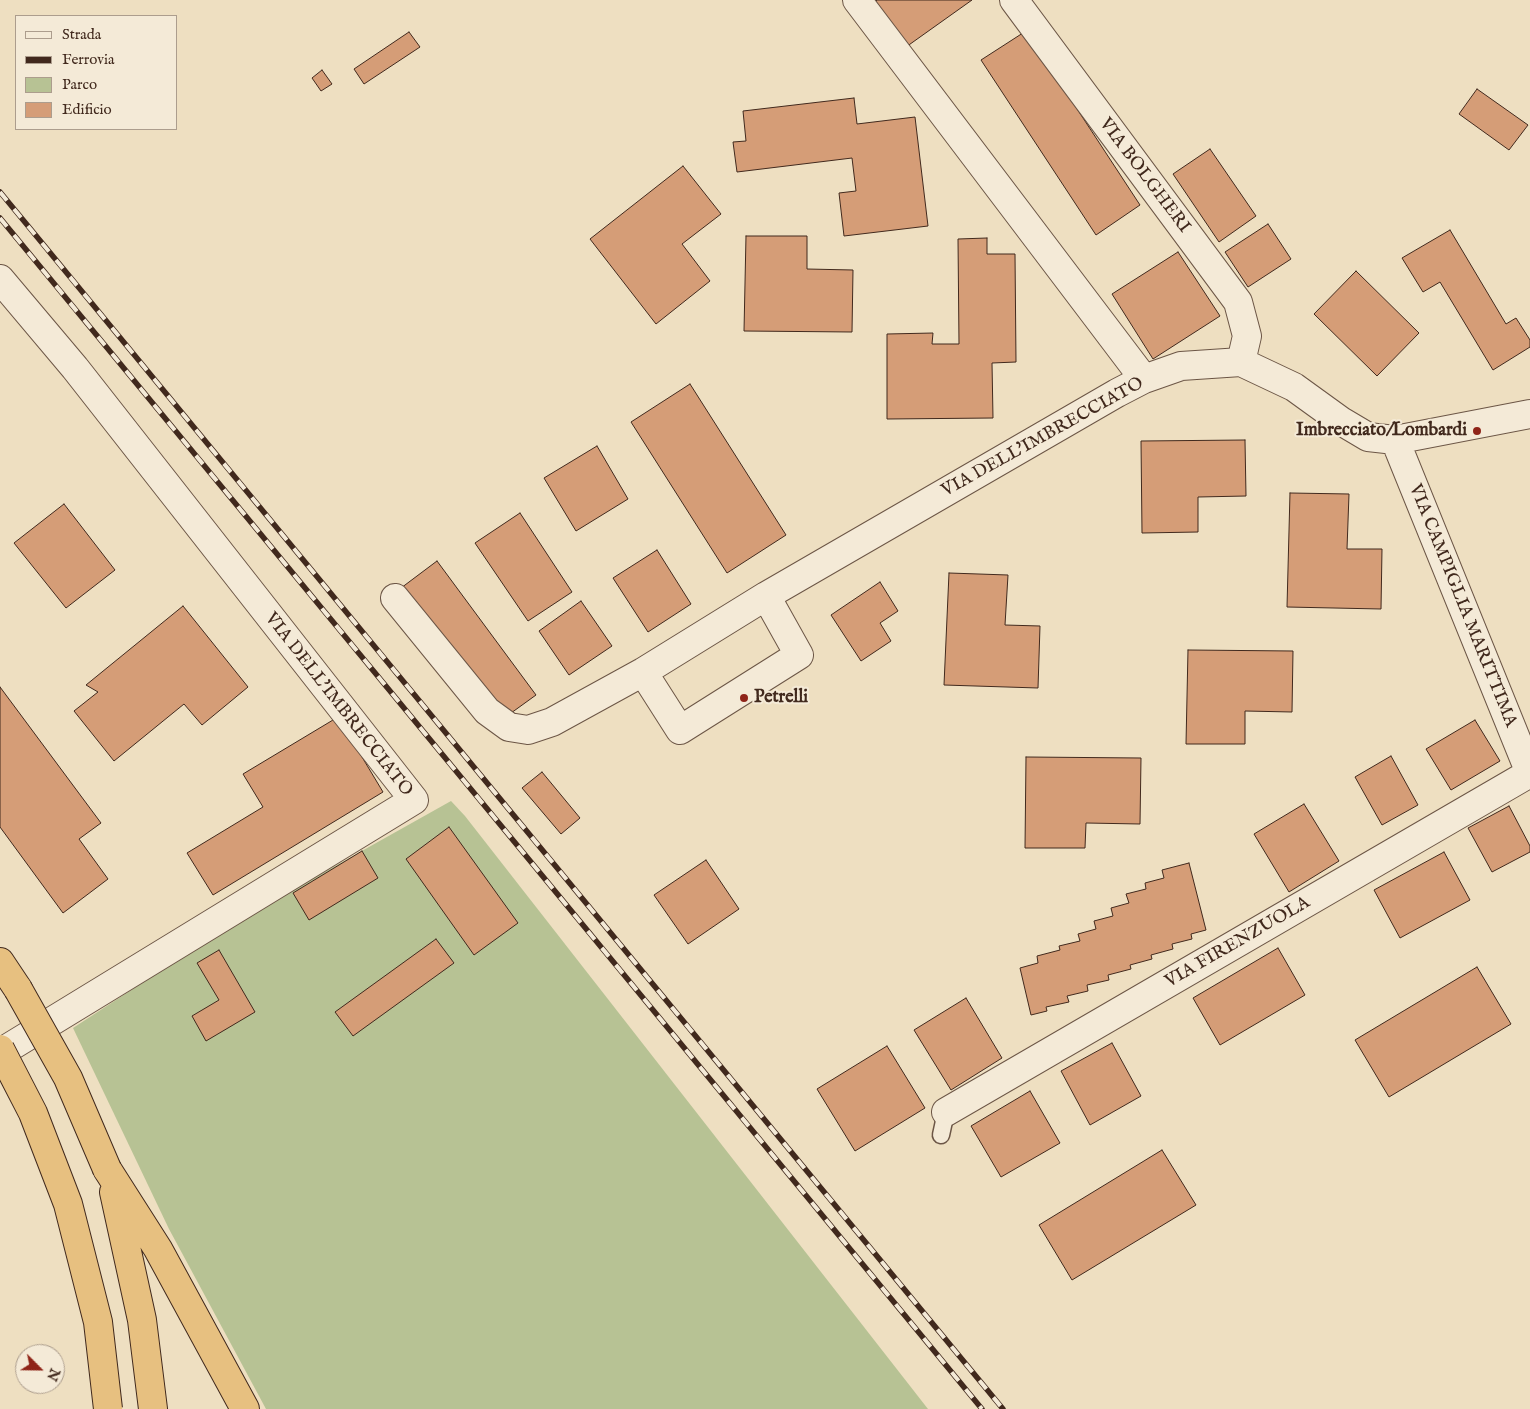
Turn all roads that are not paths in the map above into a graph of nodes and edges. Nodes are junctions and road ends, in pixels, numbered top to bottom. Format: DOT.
graph roads {
  1 [pos="857,0"];
  2 [pos="1014,0"];
  3 [pos="0,279"];
  4 [pos="1242,362"];
  5 [pos="1144,379"];
  6 [pos="1530,414"];
  7 [pos="1395,440"];
  8 [pos="766,596"];
  9 [pos="395,598"];
  10 [pos="643,672"];
  11 [pos="1530,773"];
  12 [pos="0,962"];
  13 [pos="0,1049"];
  14 [pos="0,1053"];
  15 [pos="944,1123"];
  16 [pos="107,1169"];
  17 [pos="108,1409"];
  18 [pos="153,1409"];
  19 [pos="245,1409"];
  1 -- 5 [label="street"];
  2 -- 4 [label="street, VIA BOLGHERI"];
  3 -- 14 [label="street, VIA DELL'IMBRECCIATO"];
  4 -- 5 [label="street, VIA DELL'IMBRECCIATO"];
  4 -- 7 [label="street, VIA DELL'IMBRECCIATO"];
  5 -- 8 [label="street, VIA DELL'IMBRECCIATO"];
  6 -- 7 [label="street, VIA DELL'IMBRECCIATO"];
  7 -- 11 [label="street, VIA CAMPIGLIA MARITTIMA"];
  8 -- 10 [label="street, VIA DELL'IMBRECCIATO"];
  8 -- 10 [label="street"];
  9 -- 10 [label="street, VIA DELL'IMBRECCIATO"];
  11 -- 15 [label="street, VIA FIRENZUOLA"];
  12 -- 16 [label="highway, bridge"];
  13 -- 17 [label="highway, bridge"];
  16 -- 18 [label="highway"];
  16 -- 19 [label="highway"];
}
